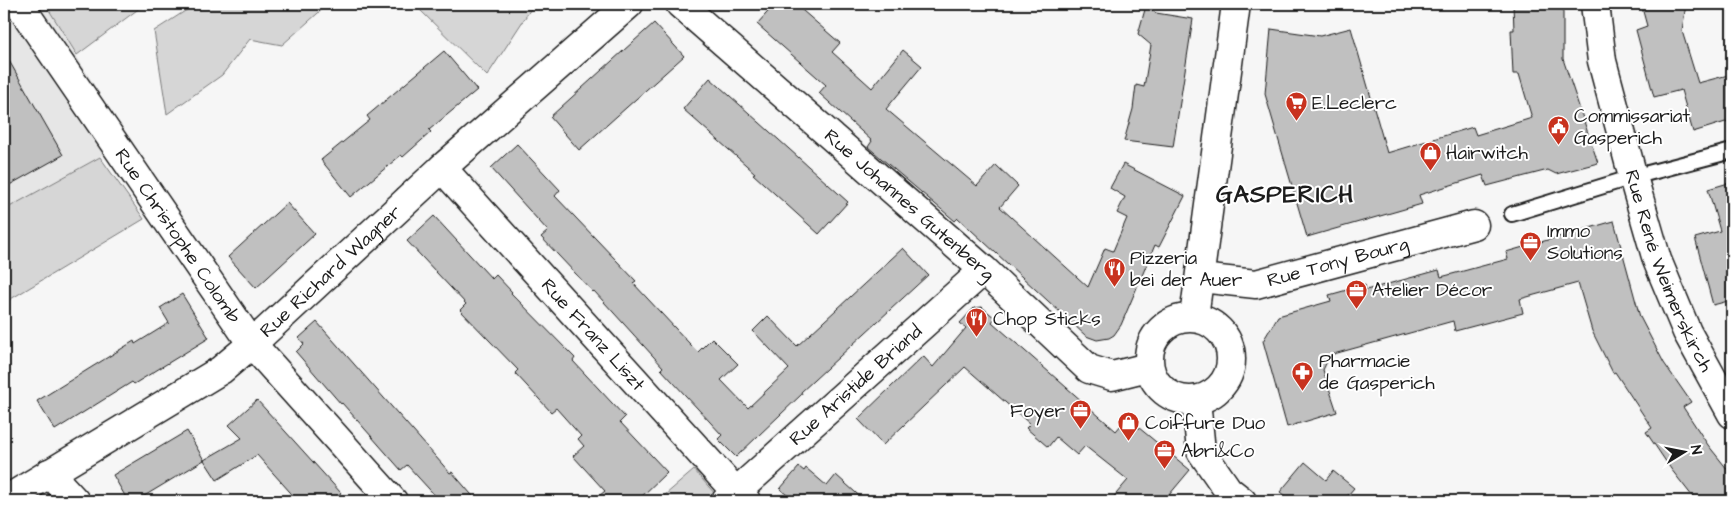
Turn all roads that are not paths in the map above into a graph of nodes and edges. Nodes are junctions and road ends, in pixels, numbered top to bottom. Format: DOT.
graph roads {
  1 [pos="19,4"];
  2 [pos="629,4"];
  3 [pos="680,4"];
  4 [pos="1236,4"];
  5 [pos="1595,4"];
  6 [pos="1732,151"];
  7 [pos="442,168"];
  8 [pos="1633,177"];
  9 [pos="1512,214"];
  10 [pos="1474,224"];
  11 [pos="984,270"];
  12 [pos="1200,278"];
  13 [pos="1194,317"];
  14 [pos="252,344"];
  15 [pos="1148,367"];
  16 [pos="1196,400"];
  17 [pos="1732,414"];
  18 [pos="50,473"];
  19 [pos="1230,497"];
  20 [pos="736,498"];
  21 [pos="4,501"];
  22 [pos="76,501"];
  23 [pos="393,501"];
  1 -- 14 [label="street, Rue Christophe Colomb"];
  2 -- 7 [label="street, Rue Richard Wagner"];
  3 -- 11 [label="street, Rue Johannes Gutenberg"];
  4 -- 12 [label="street"];
  5 -- 8 [label="street, Rue René Weimerskirch"];
  6 -- 8 [label="lane"];
  7 -- 14 [label="street, Rue Richard Wagner"];
  7 -- 20 [label="street, Rue Franz Liszt"];
  8 -- 9 [label="lane"];
  8 -- 17 [label="street, Rue René Weimerskirch"];
  10 -- 12 [label="street, Rue Tony Bourg"];
  11 -- 15 [label="street, Rue Johannes Gutenberg"];
  11 -- 20 [label="street, Rue Aristide Briand"];
  12 -- 13 [label="street"];
  13 -- 15 [label="street"];
  13 -- 16 [label="street"];
  14 -- 18 [label="street, Rue Richard Wagner"];
  14 -- 23 [label="street, Rue Christophe Colomb"];
  15 -- 16 [label="street"];
  16 -- 19 [label="street"];
  18 -- 21 [label="street, Rue Richard Wagner"];
  18 -- 22 [label="street"];
}
